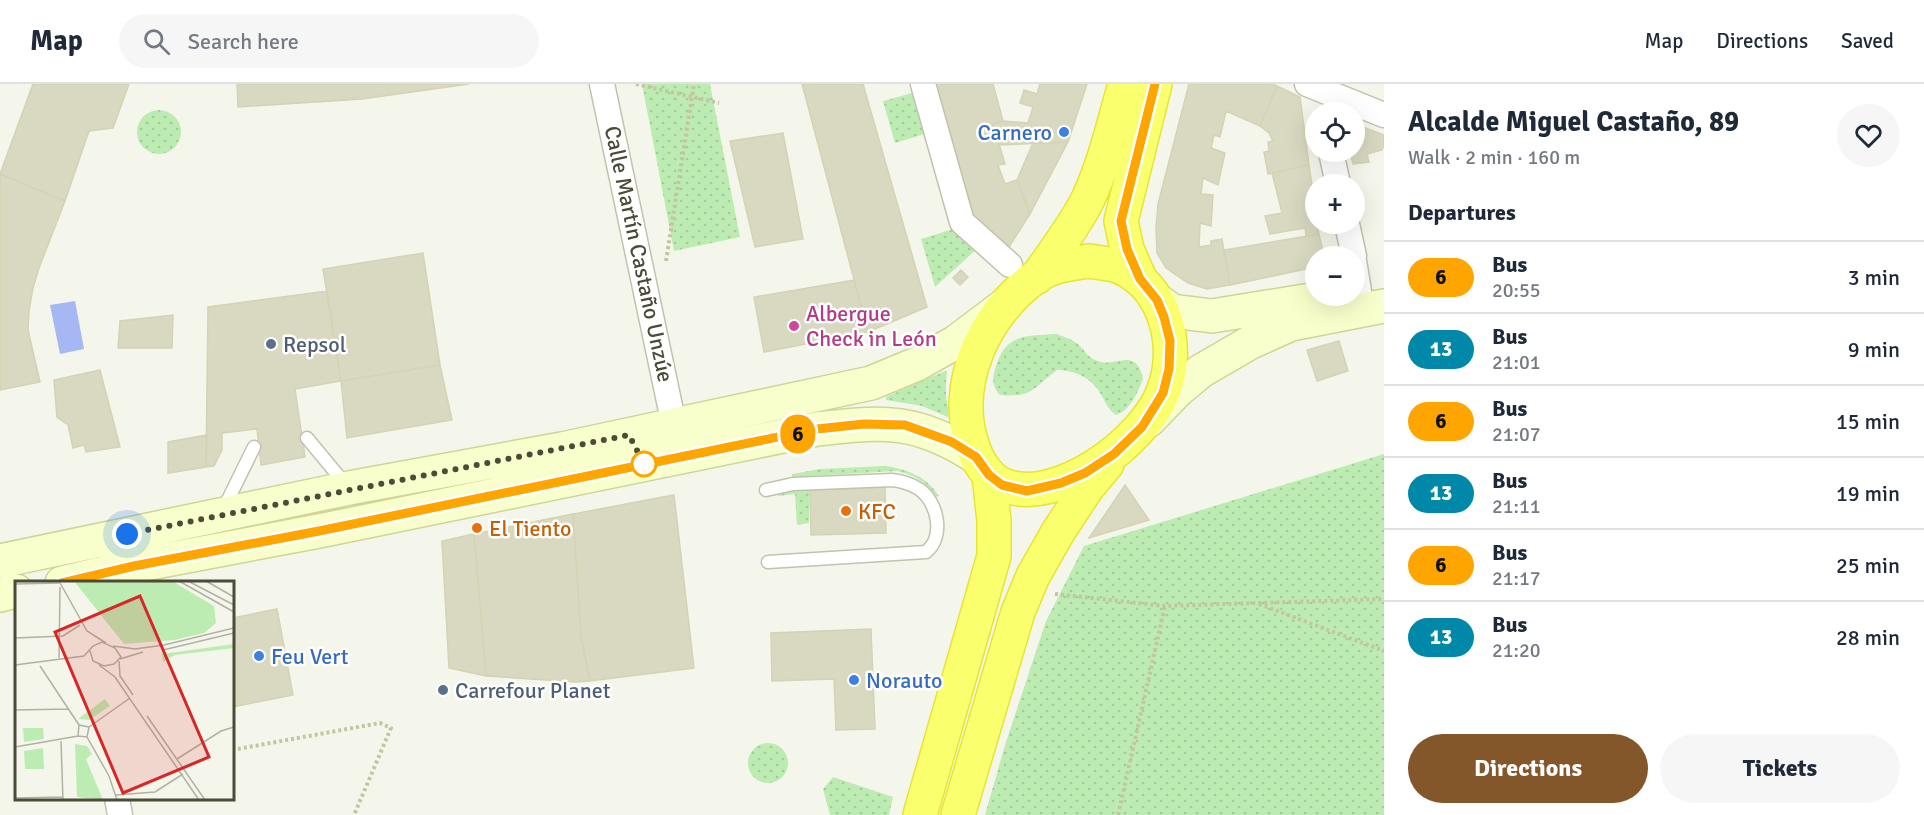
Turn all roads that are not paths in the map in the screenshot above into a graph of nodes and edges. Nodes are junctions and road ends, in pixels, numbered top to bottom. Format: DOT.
graph roads {
  1 [pos="602,84"];
  2 [pos="923,84"];
  3 [pos="1125,84"];
  4 [pos="1155,84"];
  5 [pos="1171,84"];
  6 [pos="1307,84"];
  7 [pos="1340,98"];
  8 [pos="1384,115"];
  9 [pos="1127,249"];
  10 [pos="1023,271"];
  11 [pos="1149,290"];
  12 [pos="1305,297"];
  13 [pos="1008,302"];
  14 [pos="1322,306"];
  15 [pos="674,425"];
  16 [pos="1142,427"];
  17 [pos="307,438"];
  18 [pos="254,447"];
  19 [pos="1114,454"];
  20 [pos="982,466"];
  21 [pos="349,489"];
  22 [pos="766,490"];
  23 [pos="221,514"];
  24 [pos="116,536"];
  25 [pos="9,559"];
  26 [pos="768,562"];
  27 [pos="74,581"];
  28 [pos="15,591"];
  29 [pos="0,595"];
  30 [pos="117,800"];
  31 [pos="120,815"];
  32 [pos="920,815"];
  33 [pos="958,815"];
  1 -- 15 [label="street, Calle Martín Castaño Unzúe"];
  2 -- 10 [label="street"];
  3 -- 10 [label="highway"];
  4 -- 9 [label="highway"];
  5 -- 9 [label="street"];
  6 -- 7 [label="street"];
  7 -- 8 [label="street"];
  9 -- 11 [label="highway"];
  10 -- 11 [label="highway"];
  10 -- 13 [label="highway"];
  11 -- 12 [label="main road"];
  11 -- 16 [label="highway"];
  13 -- 15 [label="main road"];
  13 -- 20 [label="highway"];
  14 -- 16 [label="main road"];
  15 -- 21 [label="main road"];
  16 -- 19 [label="highway"];
  17 -- 21 [label="lane"];
  18 -- 23 [label="lane"];
  19 -- 20 [label="highway"];
  19 -- 33 [label="highway"];
  20 -- 27 [label="main road"];
  20 -- 32 [label="highway"];
  21 -- 23 [label="main road"];
  22 -- 26 [label="lane"];
  23 -- 24 [label="main road"];
  24 -- 25 [label="main road"];
  24 -- 27 [label="street"];
  25 -- 27 [label="street"];
  28 -- 29 [label="main road"];
  30 -- 31 [label="street"];
}
